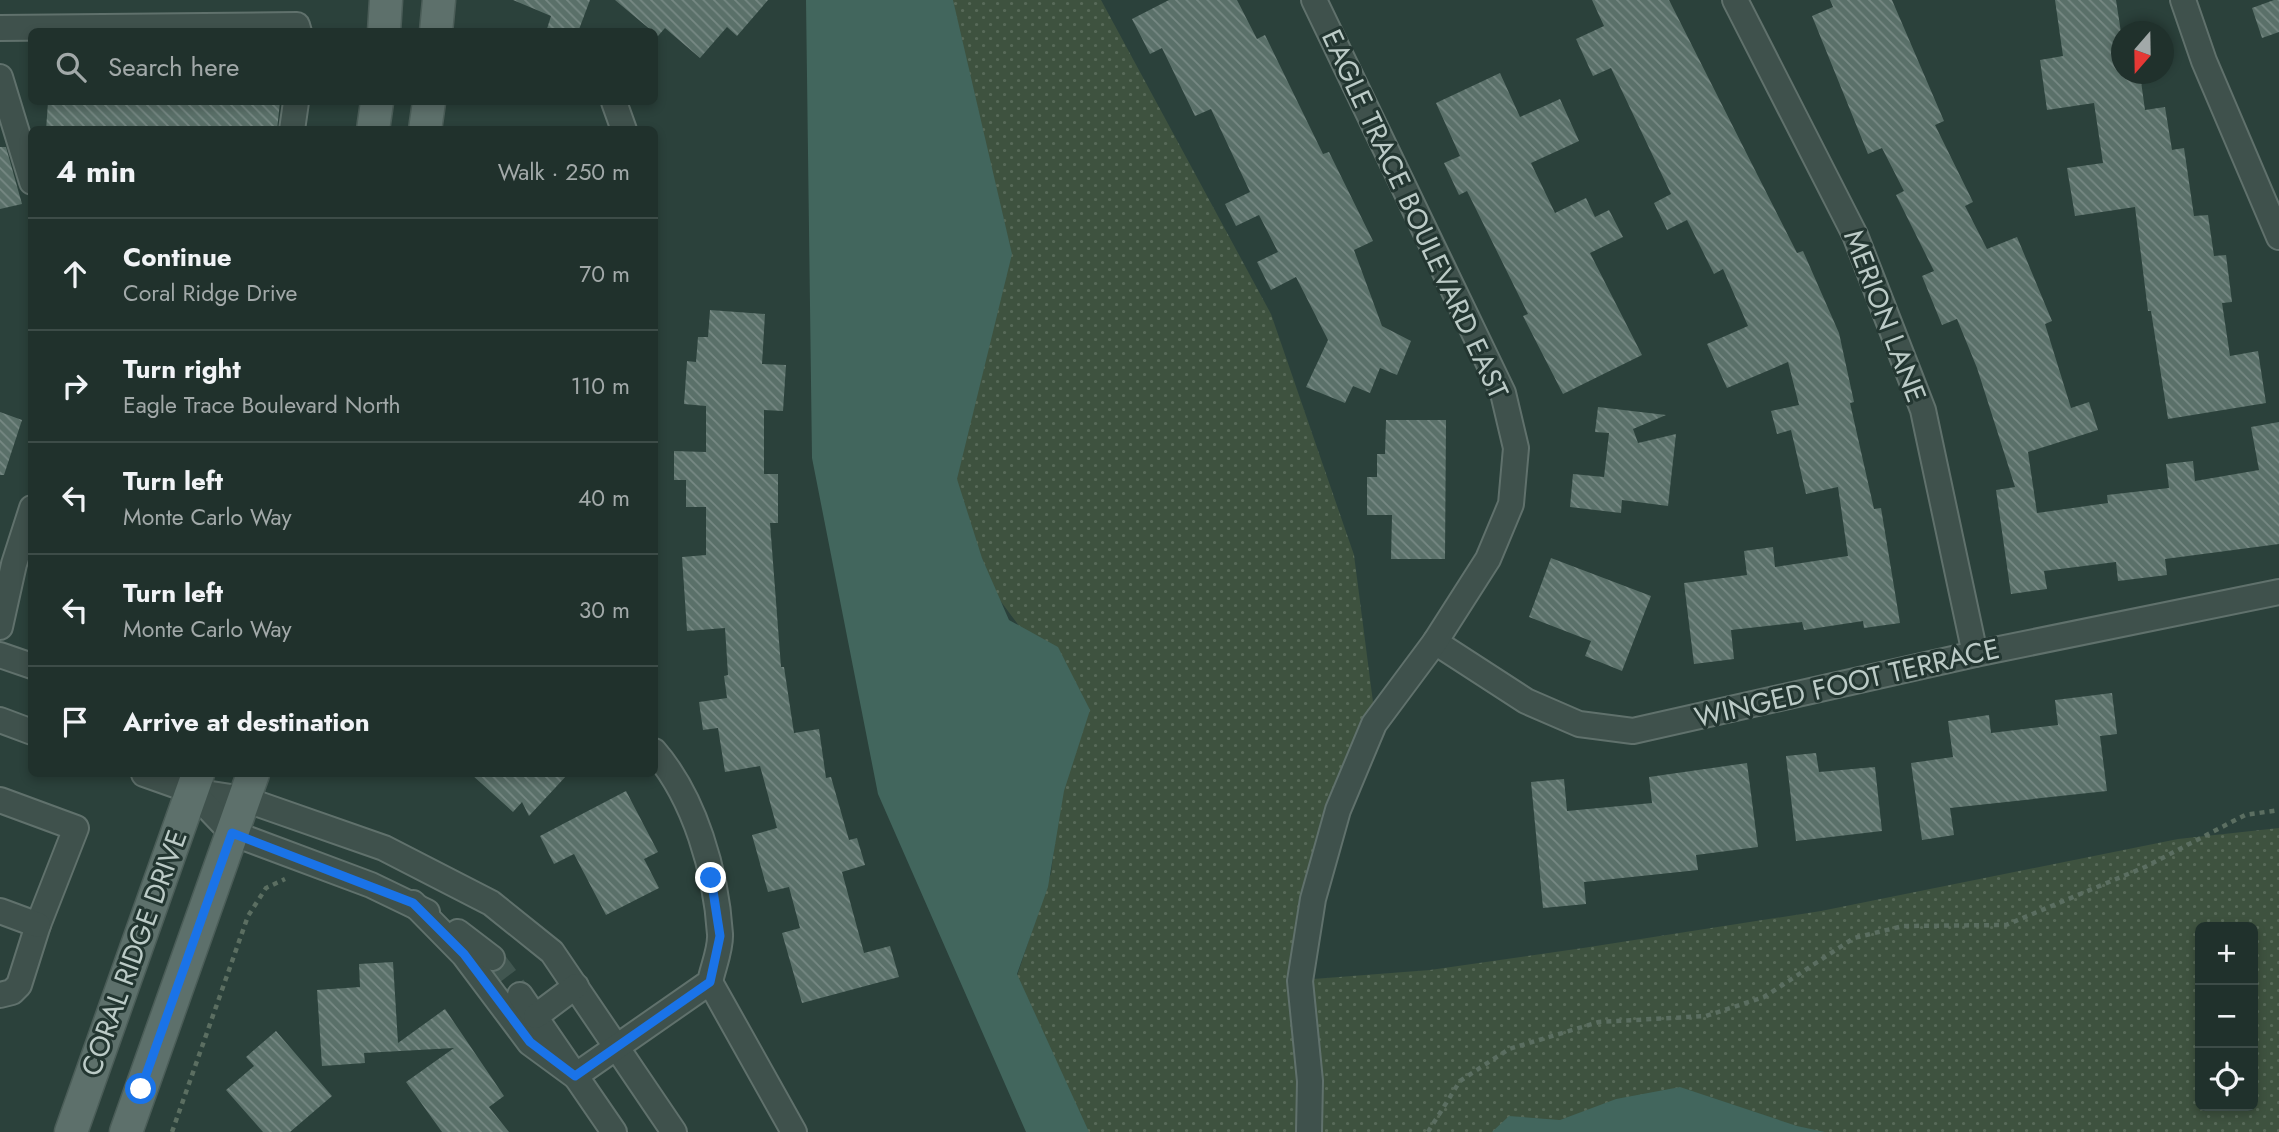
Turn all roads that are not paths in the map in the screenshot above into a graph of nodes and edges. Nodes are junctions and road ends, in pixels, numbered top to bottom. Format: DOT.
graph roads {
  1 [pos="386,0"];
  2 [pos="439,0"];
  3 [pos="1314,0"];
  4 [pos="1735,0"];
  5 [pos="2183,0"];
  6 [pos="0,28"];
  7 [pos="298,28"];
  8 [pos="384,28"];
  9 [pos="436,28"];
  10 [pos="0,77"];
  11 [pos="296,105"];
  12 [pos="377,105"];
  13 [pos="429,105"];
  14 [pos="615,105"];
  15 [pos="293,126"];
  16 [pos="374,126"];
  17 [pos="426,126"];
  18 [pos="623,126"];
  19 [pos="28,169"];
  20 [pos="2279,237"];
  21 [pos="28,518"];
  22 [pos="7,573"];
  23 [pos="2279,592"];
  24 [pos="0,627"];
  25 [pos="1434,642"];
  26 [pos="1975,654"];
  27 [pos="0,655"];
  28 [pos="28,665"];
  29 [pos="0,720"];
  30 [pos="28,730"];
  31 [pos="658,756"];
  32 [pos="163,777"];
  33 [pos="195,782"];
  34 [pos="248,786"];
  35 [pos="0,801"];
  36 [pos="232,833"];
  37 [pos="413,903"];
  38 [pos="0,911"];
  39 [pos="38,925"];
  40 [pos="492,958"];
  41 [pos="710,982"];
  42 [pos="576,986"];
  43 [pos="0,995"];
  44 [pos="520,995"];
  45 [pos="536,1016"];
  46 [pos="619,1047"];
  47 [pos="575,1076"];
  48 [pos="71,1132"];
  49 [pos="126,1132"];
  50 [pos="614,1132"];
  51 [pos="674,1132"];
  52 [pos="794,1132"];
  53 [pos="1309,1132"];
  1 -- 8 [label="main road"];
  2 -- 9 [label="main road"];
  3 -- 25 [label="street, EAGLE TRACE BOULEVARD EAST"];
  4 -- 26 [label="street, MERION LANE"];
  5 -- 20 [label="street"];
  6 -- 7 [label="street"];
  10 -- 19 [label="street"];
  11 -- 15 [label="street"];
  12 -- 16 [label="main road"];
  13 -- 17 [label="main road"];
  14 -- 18 [label="street"];
  21 -- 22 [label="street"];
  22 -- 24 [label="street"];
  23 -- 26 [label="street, WINGED FOOT TERRACE"];
  25 -- 26 [label="street, WINGED FOOT TERRACE"];
  25 -- 53 [label="street, EAGLE TRACE BOULEVARD EAST"];
  27 -- 28 [label="street"];
  29 -- 30 [label="street"];
  31 -- 41 [label="street"];
  32 -- 33 [label="street"];
  33 -- 34 [label="street"];
  33 -- 36 [label="street"];
  33 -- 48 [label="main road, CORAL RIDGE DRIVE"];
  34 -- 36 [label="main road, CORAL RIDGE DRIVE"];
  34 -- 42 [label="street"];
  35 -- 39 [label="street"];
  36 -- 37 [label="street"];
  36 -- 49 [label="main road, CORAL RIDGE DRIVE"];
  37 -- 40 [label="street"];
  37 -- 47 [label="street"];
  38 -- 39 [label="street"];
  39 -- 43 [label="street"];
  41 -- 46 [label="street"];
  41 -- 52 [label="street"];
  42 -- 45 [label="street"];
  42 -- 46 [label="street"];
  44 -- 45 [label="street"];
  45 -- 47 [label="street"];
  46 -- 47 [label="street"];
  46 -- 51 [label="street"];
  47 -- 50 [label="street"];
}
